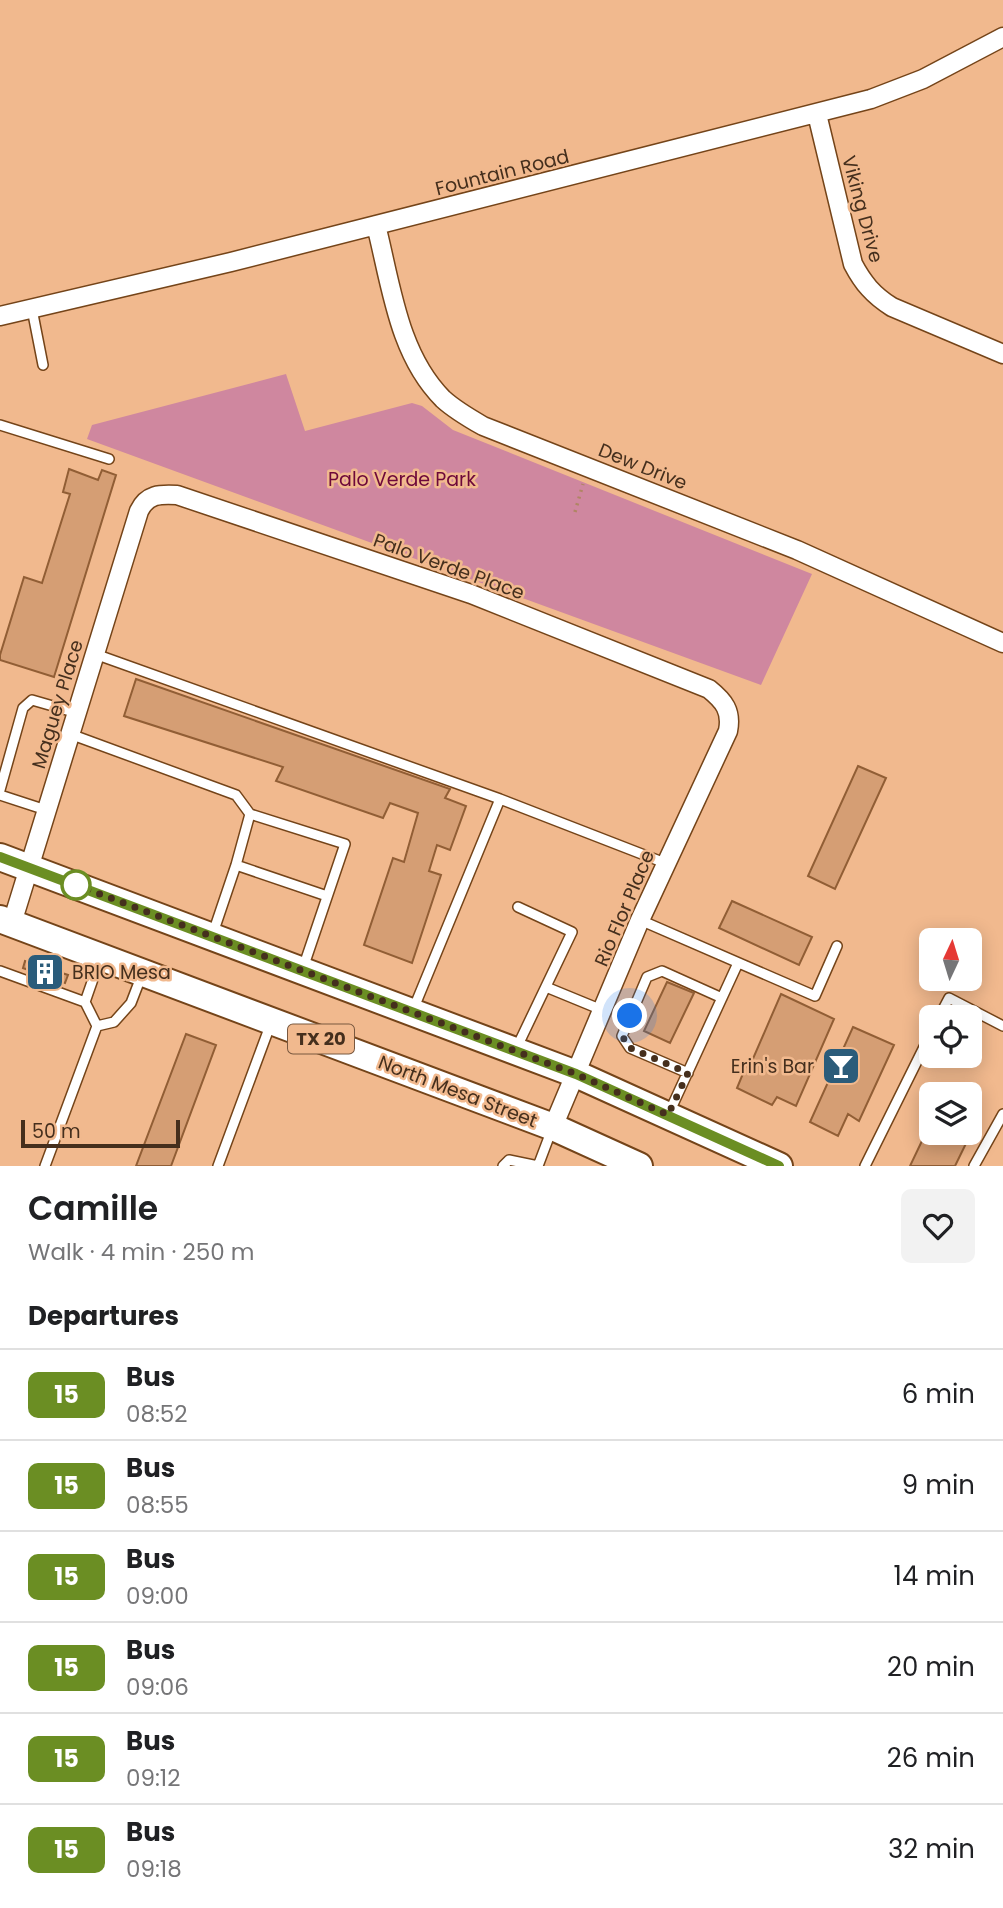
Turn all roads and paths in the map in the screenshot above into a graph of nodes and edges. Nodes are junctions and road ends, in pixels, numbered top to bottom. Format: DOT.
graph roads {
  1 [pos="1003,37"];
  2 [pos="817,114"];
  3 [pos="376,225"];
  4 [pos="32,309"];
  5 [pos="0,316"];
  6 [pos="1003,354"];
  7 [pos="43,365"];
  8 [pos="0,425"];
  9 [pos="109,459"];
  10 [pos="589,467"];
  11 [pos="147,500"];
  12 [pos="575,512"];
  13 [pos="1003,643"];
  14 [pos="95,654"];
  15 [pos="727,705"];
  16 [pos="77,713"];
  17 [pos="70,734"];
  18 [pos="0,792"];
  19 [pos="500,799"];
  20 [pos="46,810"];
  21 [pos="250,814"];
  22 [pos="1,859"];
  23 [pos="665,863"];
  24 [pos="236,865"];
  25 [pos="29,867"];
  26 [pos="327,897"];
  27 [pos="518,907"];
  28 [pos="640,920"];
  29 [pos="6,921"];
  30 [pos="212,936"];
  31 [pos="837,946"];
  32 [pos="101,956"];
  33 [pos="738,963"];
  34 [pos="303,970"];
  35 [pos="0,971"];
  36 [pos="143,972"];
  37 [pos="546,987"];
  38 [pos="722,998"];
  39 [pos="85,1002"];
  40 [pos="945,1005"];
  41 [pos="962,1005"];
  42 [pos="603,1010"];
  43 [pos="412,1012"];
  44 [pos="982,1015"];
  45 [pos="272,1021"];
  46 [pos="97,1026"];
  47 [pos="1003,1026"];
  48 [pos="515,1051"];
  49 [pos="919,1057"];
  50 [pos="688,1073"];
  51 [pos="576,1074"];
  52 [pos="1003,1114"];
  53 [pos="668,1115"];
  54 [pos="553,1127"];
  55 [pos="45,1166"];
  56 [pos="218,1166"];
  57 [pos="503,1166"];
  58 [pos="538,1166"];
  59 [pos="639,1166"];
  60 [pos="779,1166"];
  61 [pos="865,1166"];
  62 [pos="974,1166"];
  1 -- 2 [label="street, Fountain Road"];
  2 -- 3 [label="street, Fountain Road"];
  2 -- 6 [label="street, Viking Drive"];
  3 -- 4 [label="street, Fountain Road"];
  3 -- 10 [label="street, Dew Drive"];
  4 -- 5 [label="street, Fountain Road"];
  4 -- 7 [label="lane"];
  8 -- 9 [label="lane"];
  10 -- 12 [label="path"];
  10 -- 13 [label="street, Dew Drive"];
  11 -- 14 [label="street, Maguey Place"];
  11 -- 15 [label="street, Palo Verde Place"];
  14 -- 16 [label="street, Maguey Place"];
  14 -- 19 [label="lane"];
  15 -- 23 [label="street, Rio Flor Place"];
  16 -- 17 [label="street, Maguey Place"];
  16 -- 18 [label="lane"];
  17 -- 20 [label="street, Maguey Place"];
  17 -- 21 [label="lane"];
  18 -- 20 [label="lane"];
  19 -- 23 [label="lane"];
  19 -- 43 [label="lane"];
  20 -- 25 [label="street, Maguey Place"];
  21 -- 24 [label="lane"];
  21 -- 26 [label="lane"];
  22 -- 25 [label="main road"];
  23 -- 28 [label="street, Rio Flor Place"];
  24 -- 26 [label="lane"];
  24 -- 30 [label="lane"];
  25 -- 29 [label="street, Maguey Place"];
  25 -- 30 [label="main road"];
  26 -- 34 [label="lane"];
  27 -- 37 [label="lane"];
  28 -- 33 [label="lane"];
  28 -- 42 [label="street, Rio Flor Place"];
  29 -- 32 [label="main road, North Mesa Street / TX 20"];
  30 -- 34 [label="main road"];
  31 -- 33 [label="lane"];
  32 -- 36 [label="main road, North Mesa Street / TX 20"];
  32 -- 39 [label="lane"];
  33 -- 38 [label="lane"];
  34 -- 43 [label="main road"];
  35 -- 39 [label="lane"];
  36 -- 45 [label="main road, North Mesa Street / TX 20"];
  36 -- 46 [label="lane"];
  37 -- 42 [label="lane"];
  37 -- 48 [label="lane"];
  38 -- 50 [label="lane"];
  38 -- 50 [label="lane"];
  39 -- 46 [label="lane"];
  40 -- 41 [label="lane"];
  42 -- 51 [label="street, Rio Flor Place"];
  43 -- 48 [label="main road"];
  44 -- 47 [label="lane"];
  45 -- 54 [label="main road, North Mesa Street / TX 20"];
  45 -- 56 [label="lane"];
  46 -- 55 [label="lane"];
  48 -- 51 [label="main road"];
  49 -- 61 [label="lane"];
  50 -- 53 [label="lane"];
  51 -- 53 [label="main road"];
  51 -- 54 [label="street, Rio Flor Place"];
  52 -- 62 [label="lane"];
  53 -- 60 [label="main road"];
  54 -- 58 [label="lane"];
  54 -- 59 [label="main road, North Mesa Street / TX 20"];
  57 -- 58 [label="lane"];
}
